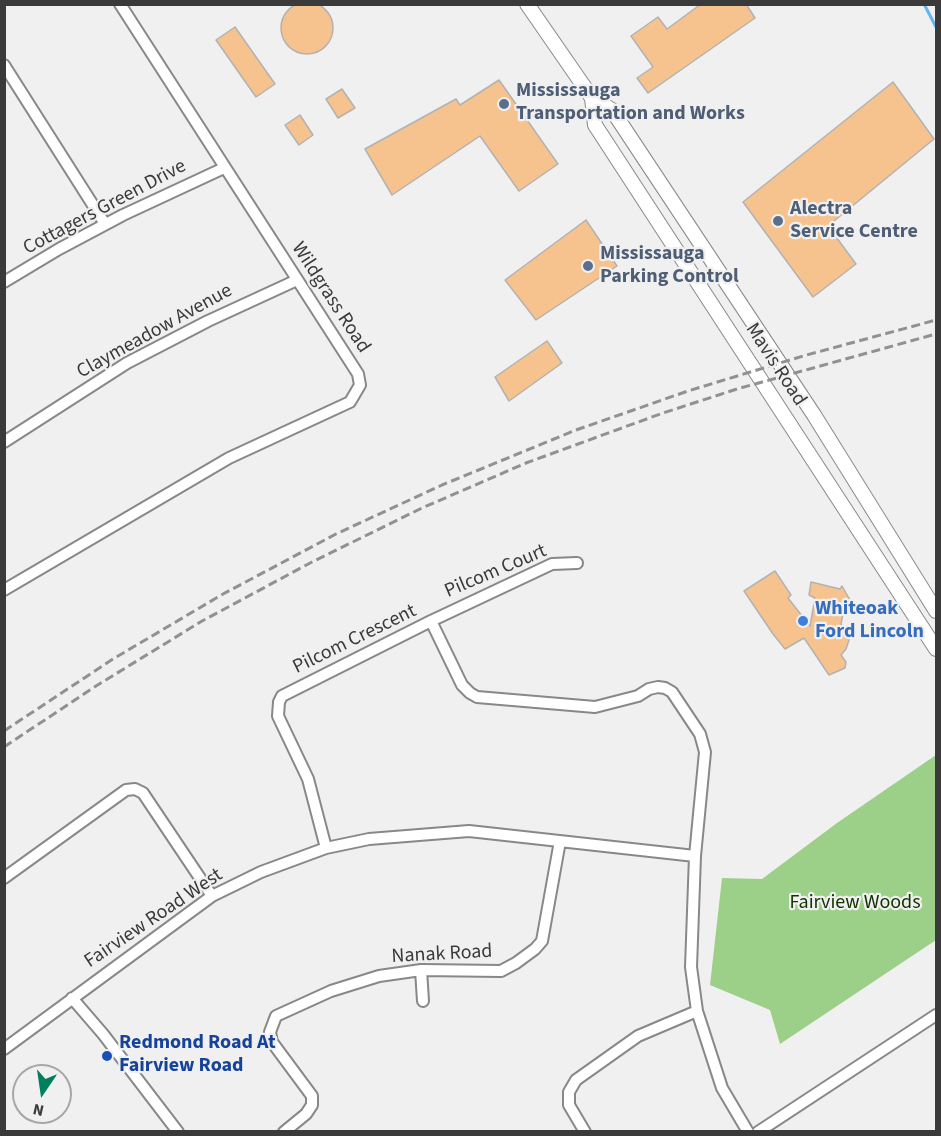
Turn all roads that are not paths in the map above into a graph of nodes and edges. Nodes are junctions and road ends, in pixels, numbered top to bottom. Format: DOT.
graph roads {
  1 [pos="120,4"];
  2 [pos="527,4"];
  3 [pos="4,65"];
  4 [pos="592,98"];
  5 [pos="224,168"];
  6 [pos="105,224"];
  7 [pos="297,280"];
  8 [pos="4,282"];
  9 [pos="4,442"];
  10 [pos="577,563"];
  11 [pos="4,590"];
  12 [pos="936,611"];
  13 [pos="431,621"];
  14 [pos="936,650"];
  15 [pos="560,841"];
  16 [pos="326,848"];
  17 [pos="695,856"];
  18 [pos="4,878"];
  19 [pos="212,896"];
  20 [pos="422,970"];
  21 [pos="72,998"];
  22 [pos="423,1001"];
  23 [pos="697,1011"];
  24 [pos="936,1015"];
  25 [pos="4,1049"];
  26 [pos="177,1131"];
  27 [pos="284,1131"];
  28 [pos="585,1131"];
  29 [pos="748,1131"];
  30 [pos="758,1131"];
  1 -- 5 [label="street, Wildgrass Road"];
  2 -- 4 [label="main road, Mavis Road"];
  3 -- 6 [label="street"];
  4 -- 12 [label="main road, Mavis Road"];
  4 -- 14 [label="main road, Mavis Road"];
  5 -- 6 [label="street, Cottagers Green Drive"];
  5 -- 7 [label="street, Wildgrass Road"];
  6 -- 8 [label="street, Cottagers Green Drive"];
  7 -- 9 [label="street, Claymeadow Avenue"];
  7 -- 11 [label="street, Wildgrass Road"];
  10 -- 13 [label="street, Pilcom Court"];
  13 -- 16 [label="street, Pilcom Crescent"];
  13 -- 17 [label="street, Pilcom Crescent"];
  15 -- 16 [label="street, Fairview Road West"];
  15 -- 17 [label="street, Fairview Road West"];
  15 -- 20 [label="street, Nanak Road"];
  16 -- 19 [label="street, Fairview Road West"];
  17 -- 23 [label="street, Pilcom Crescent"];
  18 -- 19 [label="street"];
  19 -- 21 [label="street, Fairview Road West"];
  20 -- 22 [label="street"];
  20 -- 27 [label="street, Nanak Road"];
  21 -- 25 [label="street, Fairview Road West"];
  21 -- 26 [label="street"];
  23 -- 28 [label="street"];
  23 -- 29 [label="street, Pilcom Crescent"];
  24 -- 30 [label="street"];
}
